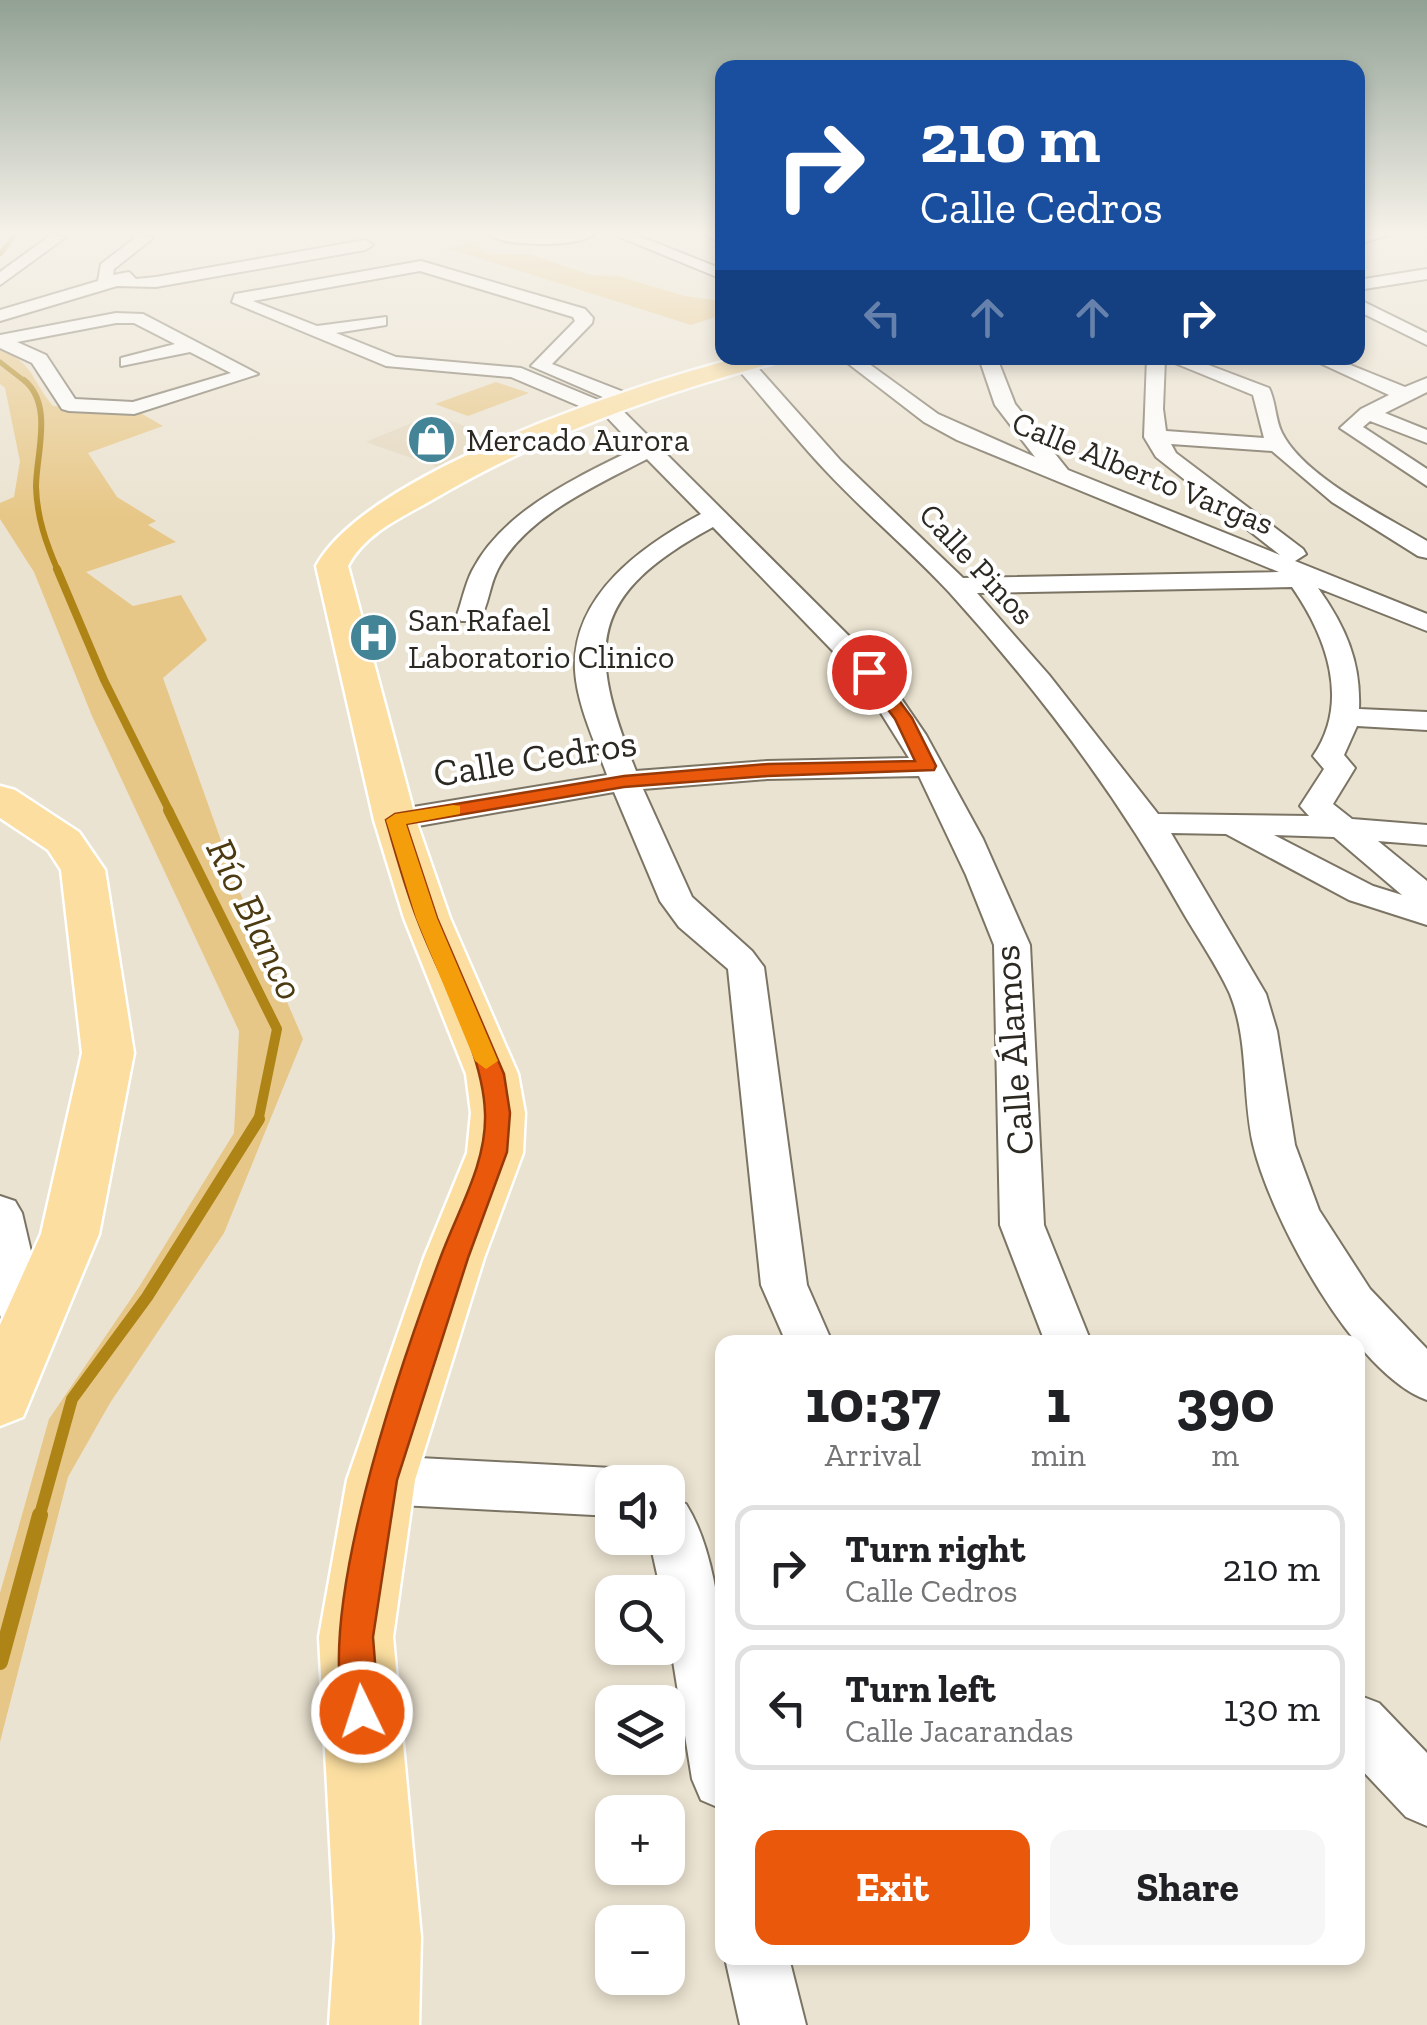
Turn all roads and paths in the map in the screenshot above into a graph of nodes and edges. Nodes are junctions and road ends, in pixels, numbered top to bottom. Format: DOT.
graph roads {
  1 [pos="58,330"];
  2 [pos="161,330"];
  3 [pos="304,330"];
  4 [pos="326,330"];
  5 [pos="573,330"];
  6 [pos="310,332"];
  7 [pos="0,341"];
  8 [pos="194,345"];
  9 [pos="128,362"];
  10 [pos="737,365"];
  11 [pos="758,365"];
  12 [pos="859,365"];
  13 [pos="991,365"];
  14 [pos="1155,365"];
  15 [pos="1192,365"];
  16 [pos="1335,365"];
  17 [pos="1426,384"];
  18 [pos="1404,394"];
  19 [pos="608,403"];
  20 [pos="1361,418"];
  21 [pos="1154,436"];
  22 [pos="1427,437"];
  23 [pos="1279,445"];
  24 [pos="650,450"];
  25 [pos="1063,478"];
  26 [pos="1427,479"];
  27 [pos="713,517"];
  28 [pos="1427,551"];
  29 [pos="1308,579"];
  30 [pos="957,586"];
  31 [pos="470,616"];
  32 [pos="1427,623"];
  33 [pos="1344,716"];
  34 [pos="1427,721"];
  35 [pos="927,766"];
  36 [pos="624,781"];
  37 [pos="0,799"];
  38 [pos="395,820"];
  39 [pos="1149,823"];
  40 [pos="1226,823"];
  41 [pos="1339,828"];
  42 [pos="1427,835"];
  43 [pos="1427,898"];
  44 [pos="1427,914"];
  45 [pos="0,1213"];
  46 [pos="806,1335"];
  47 [pos="1065,1335"];
  48 [pos="10,1374"];
  49 [pos="1427,1379"];
  50 [pos="382,1480"];
  51 [pos="595,1491"];
  52 [pos="682,1555"];
  53 [pos="1365,1731"];
  54 [pos="715,1740"];
  55 [pos="1427,1796"];
  56 [pos="759,1965"];
  57 [pos="374,2025"];
  58 [pos="773,2025"];
  1 -- 7 [label="street"];
  2 -- 8 [label="street"];
  3 -- 6 [label="street"];
  4 -- 6 [label="street"];
  5 -- 19 [label="street"];
  6 -- 19 [label="street"];
  7 -- 8 [label="street"];
  8 -- 9 [label="street"];
  10 -- 19 [label="main road"];
  11 -- 30 [label="street, Calle Pinos"];
  12 -- 25 [label="street, Calle Alberto Vargas"];
  13 -- 25 [label="street"];
  14 -- 21 [label="street"];
  15 -- 23 [label="street"];
  16 -- 18 [label="street"];
  17 -- 18 [label="street"];
  18 -- 20 [label="street"];
  19 -- 24 [label="street, Calle Álamos"];
  19 -- 38 [label="main road"];
  20 -- 22 [label="street"];
  20 -- 26 [label="street"];
  21 -- 23 [label="street"];
  21 -- 29 [label="street"];
  23 -- 28 [label="street"];
  24 -- 27 [label="street, Calle Álamos"];
  24 -- 31 [label="street"];
  25 -- 29 [label="street, Calle Alberto Vargas"];
  27 -- 35 [label="street, Calle Álamos"];
  27 -- 36 [label="street"];
  29 -- 30 [label="street"];
  29 -- 32 [label="street, Calle Alberto Vargas"];
  29 -- 33 [label="street"];
  30 -- 39 [label="street, Calle Pinos"];
  33 -- 34 [label="street"];
  33 -- 41 [label="street"];
  35 -- 36 [label="street, Calle Cedros"];
  35 -- 47 [label="street, Calle Álamos"];
  36 -- 38 [label="street, Calle Cedros"];
  36 -- 46 [label="street"];
  37 -- 48 [label="main road"];
  38 -- 50 [label="main road"];
  39 -- 40 [label="street"];
  39 -- 49 [label="street, Calle Pinos"];
  40 -- 41 [label="street"];
  40 -- 44 [label="street"];
  41 -- 42 [label="street"];
  41 -- 43 [label="street"];
  45 -- 48 [label="street"];
  50 -- 51 [label="street"];
  50 -- 57 [label="main road"];
  52 -- 54 [label="street"];
  53 -- 55 [label="street"];
  56 -- 58 [label="street"];
}
